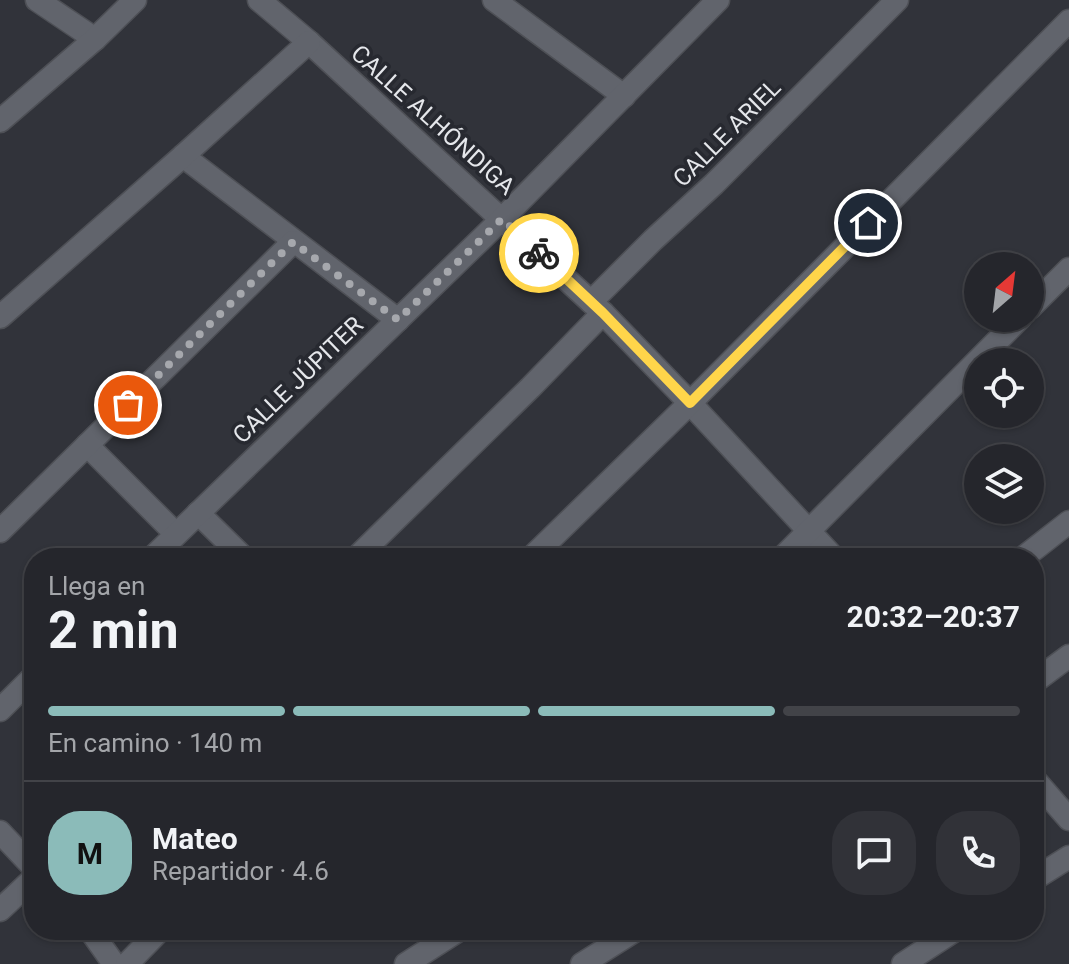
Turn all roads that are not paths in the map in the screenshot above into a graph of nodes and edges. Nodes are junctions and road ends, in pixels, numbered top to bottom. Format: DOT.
graph roads {
  1 [pos="37,0"];
  2 [pos="135,0"];
  3 [pos="259,0"];
  4 [pos="494,0"];
  5 [pos="718,0"];
  6 [pos="897,0"];
  7 [pos="1069,21"];
  8 [pos="95,39"];
  9 [pos="309,42"];
  10 [pos="624,96"];
  11 [pos="0,121"];
  12 [pos="183,156"];
  13 [pos="502,219"];
  14 [pos="293,242"];
  15 [pos="1069,269"];
  16 [pos="1044,294"];
  17 [pos="597,307"];
  18 [pos="0,317"];
  19 [pos="398,320"];
  20 [pos="1006,332"];
  21 [pos="690,403"];
  22 [pos="87,445"];
  23 [pos="198,513"];
  24 [pos="1069,522"];
  25 [pos="0,531"];
  26 [pos="809,531"];
  27 [pos="176,534"];
  28 [pos="162,548"];
  29 [pos="234,548"];
  30 [pos="366,548"];
  31 [pos="541,548"];
  32 [pos="792,548"];
  33 [pos="825,548"];
  34 [pos="1036,548"];
  35 [pos="1069,656"];
  36 [pos="1044,675"];
  37 [pos="24,686"];
  38 [pos="0,710"];
  39 [pos="1044,790"];
  40 [pos="1069,819"];
  41 [pos="0,832"];
  42 [pos="24,857"];
  43 [pos="1069,857"];
  44 [pos="1044,873"];
  45 [pos="24,887"];
  46 [pos="0,910"];
  47 [pos="97,940"];
  48 [pos="150,940"];
  49 [pos="443,940"];
  50 [pos="620,940"];
  51 [pos="940,940"];
  52 [pos="114,964"];
  53 [pos="127,964"];
  54 [pos="406,964"];
  55 [pos="582,964"];
  56 [pos="903,964"];
  1 -- 8 [label="street"];
  2 -- 8 [label="street"];
  3 -- 9 [label="street, CALLE ALHÓNDIGA"];
  4 -- 10 [label="street"];
  5 -- 10 [label="street, CALLE JÚPITER"];
  6 -- 17 [label="street, CALLE ARIEL"];
  7 -- 21 [label="street"];
  8 -- 11 [label="street"];
  9 -- 12 [label="street"];
  9 -- 13 [label="street, CALLE ALHÓNDIGA"];
  10 -- 13 [label="street, CALLE JÚPITER"];
  12 -- 14 [label="street"];
  12 -- 18 [label="street"];
  13 -- 17 [label="street, CALLE ALHÓNDIGA"];
  13 -- 19 [label="street, CALLE JÚPITER"];
  14 -- 19 [label="street"];
  14 -- 22 [label="street"];
  15 -- 16 [label="street"];
  17 -- 21 [label="street, CALLE ALHÓNDIGA"];
  17 -- 30 [label="street, CALLE ARIEL"];
  19 -- 23 [label="street, CALLE JÚPITER"];
  20 -- 26 [label="street"];
  21 -- 26 [label="street, CALLE ALHÓNDIGA"];
  21 -- 31 [label="street"];
  22 -- 25 [label="street"];
  22 -- 27 [label="street"];
  23 -- 27 [label="street, CALLE JÚPITER"];
  23 -- 29 [label="street"];
  24 -- 34 [label="street"];
  26 -- 32 [label="street"];
  26 -- 33 [label="street, CALLE ALHÓNDIGA"];
  27 -- 28 [label="street, CALLE JÚPITER"];
  35 -- 36 [label="street"];
  37 -- 38 [label="street"];
  39 -- 40 [label="street"];
  41 -- 42 [label="street"];
  43 -- 44 [label="street"];
  45 -- 46 [label="street"];
  47 -- 52 [label="street"];
  48 -- 53 [label="street"];
  49 -- 54 [label="street"];
  50 -- 55 [label="street"];
  51 -- 56 [label="street"];
}
